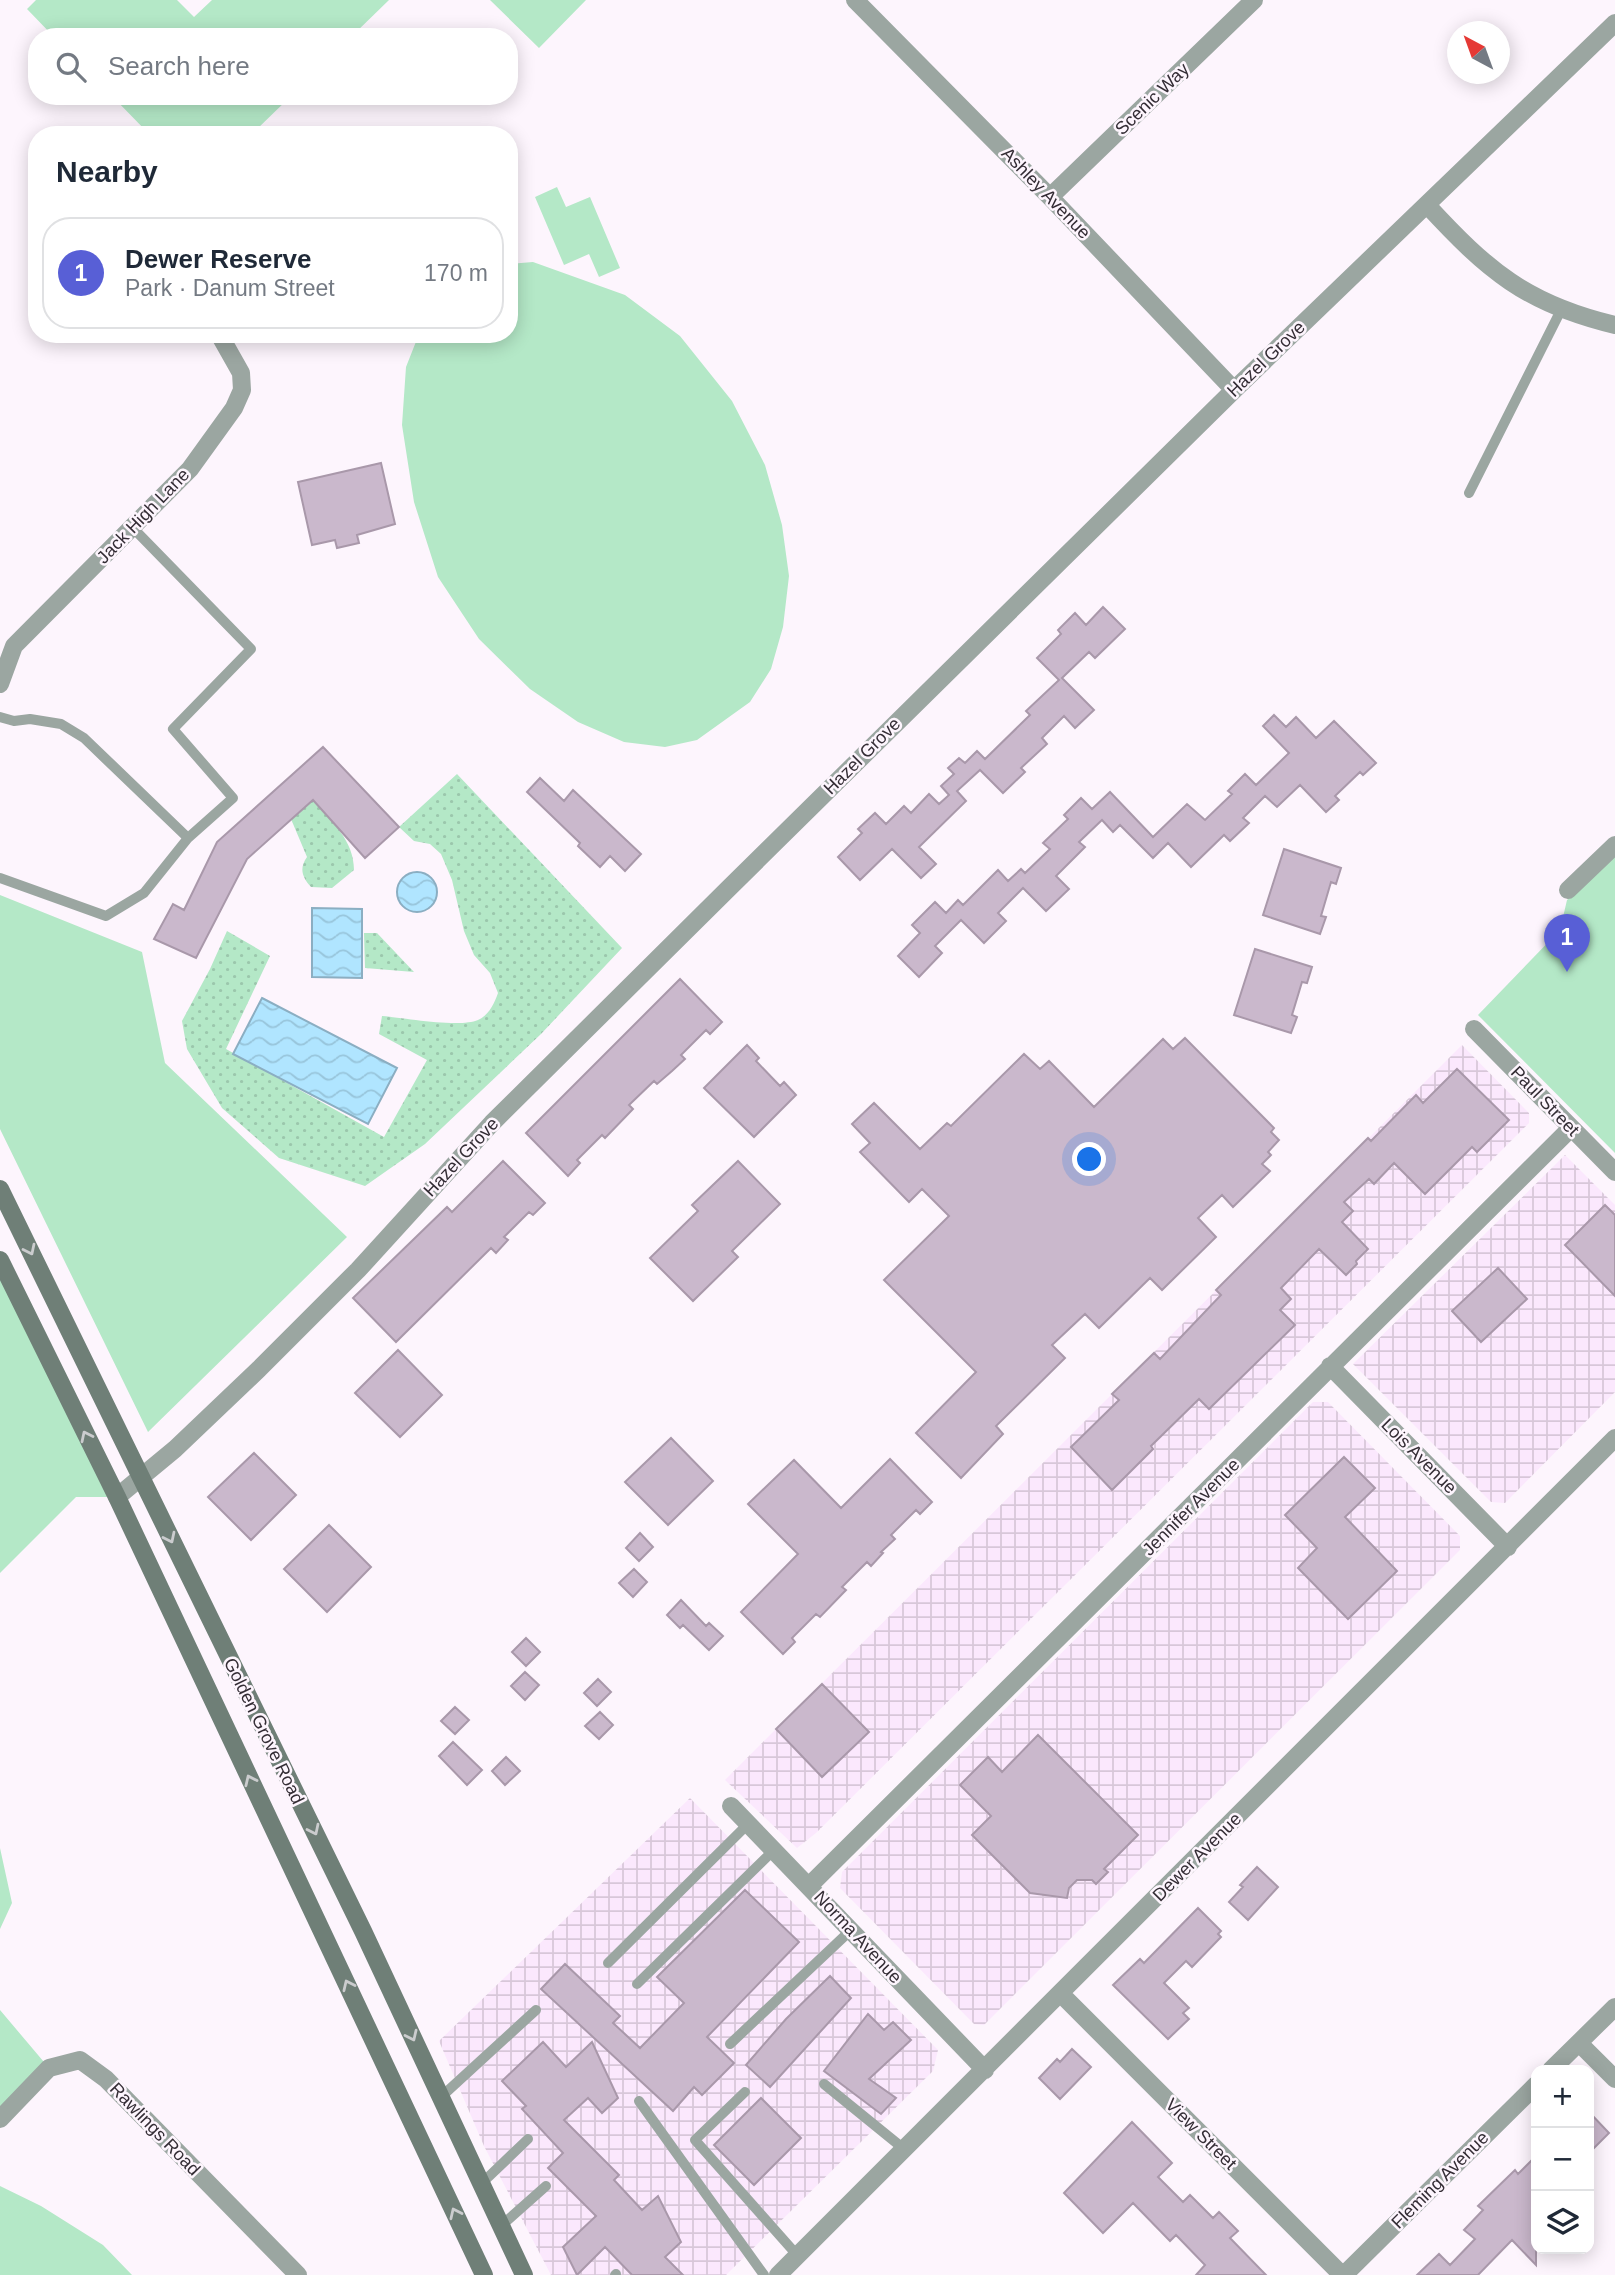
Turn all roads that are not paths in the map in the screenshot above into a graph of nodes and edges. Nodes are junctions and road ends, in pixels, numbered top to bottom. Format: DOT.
graph roads {
  1 [pos="1254,0"];
  2 [pos="863,3"];
  3 [pos="1615,23"];
  4 [pos="1050,197"];
  5 [pos="1427,205"];
  6 [pos="1561,310"];
  7 [pos="1615,324"];
  8 [pos="224,343"];
  9 [pos="1234,390"];
  10 [pos="1469,493"];
  11 [pos="133,528"];
  12 [pos="0,684"];
  13 [pos="0,717"];
  14 [pos="188,838"];
  15 [pos="1615,845"];
  16 [pos="0,878"];
  17 [pos="1568,890"];
  18 [pos="1474,1029"];
  19 [pos="1571,1128"];
  20 [pos="1615,1172"];
  21 [pos="0,1189"];
  22 [pos="0,1261"];
  23 [pos="1330,1366"];
  24 [pos="1615,1438"];
  25 [pos="140,1477"];
  26 [pos="117,1497"];
  27 [pos="1508,1547"];
  28 [pos="731,1806"];
  29 [pos="748,1824"];
  30 [pos="774,1850"];
  31 [pos="809,1886"];
  32 [pos="851,1930"];
  33 [pos="608,1963"];
  34 [pos="637,1984"];
  35 [pos="1060,1993"];
  36 [pos="1615,2007"];
  37 [pos="536,2010"];
  38 [pos="1579,2043"];
  39 [pos="730,2044"];
  40 [pos="1556,2065"];
  41 [pos="985,2070"];
  42 [pos="1615,2079"];
  43 [pos="824,2084"];
  44 [pos="1531,2090"];
  45 [pos="745,2092"];
  46 [pos="441,2097"];
  47 [pos="639,2101"];
  48 [pos="0,2119"];
  49 [pos="528,2139"];
  50 [pos="904,2149"];
  51 [pos="481,2184"];
  52 [pos="546,2186"];
  53 [pos="501,2226"];
  54 [pos="797,2255"];
  55 [pos="298,2275"];
  56 [pos="484,2275"];
  57 [pos="524,2275"];
  58 [pos="764,2275"];
  59 [pos="778,2275"];
  60 [pos="1343,2275"];
  1 -- 4 [label="street, Scenic Way"];
  2 -- 4 [label="street, Ashley Avenue"];
  3 -- 5 [label="street, Hazel Grove"];
  4 -- 9 [label="street, Ashley Avenue"];
  5 -- 6 [label="street"];
  5 -- 9 [label="street, Hazel Grove"];
  6 -- 7 [label="street"];
  6 -- 10 [label="lane"];
  8 -- 11 [label="street, Jack High Lane"];
  9 -- 25 [label="street, Hazel Grove"];
  11 -- 12 [label="street, Jack High Lane"];
  11 -- 14 [label="lane"];
  13 -- 14 [label="lane"];
  14 -- 16 [label="lane"];
  15 -- 17 [label="street"];
  18 -- 19 [label="street, Paul Street"];
  19 -- 20 [label="street, Paul Street"];
  19 -- 23 [label="street, Jennifer Avenue"];
  21 -- 25 [label="main road, Golden Grove Road, one-way"];
  26 -- 22 [label="main road, Golden Grove Road, one-way"];
  23 -- 27 [label="street, Lois Avenue"];
  23 -- 31 [label="street, Jennifer Avenue"];
  24 -- 27 [label="street, Dewer Avenue"];
  25 -- 26 [label="street, Hazel Grove"];
  25 -- 46 [label="main road, Golden Grove Road, one-way"];
  56 -- 26 [label="main road, Golden Grove Road, one-way"];
  27 -- 35 [label="street, Dewer Avenue"];
  28 -- 29 [label="street, Norma Avenue"];
  29 -- 30 [label="street, Norma Avenue"];
  29 -- 33 [label="lane"];
  30 -- 31 [label="street, Norma Avenue"];
  30 -- 34 [label="lane"];
  31 -- 32 [label="street, Norma Avenue"];
  32 -- 39 [label="lane"];
  32 -- 41 [label="street, Norma Avenue"];
  35 -- 41 [label="street, Dewer Avenue"];
  35 -- 60 [label="street, View Street"];
  36 -- 38 [label="street"];
  37 -- 46 [label="lane"];
  38 -- 40 [label="street"];
  38 -- 42 [label="street"];
  41 -- 50 [label="street, Dewer Avenue"];
  43 -- 50 [label="lane"];
  44 -- 60 [label="street, Fleming Avenue"];
  45 -- 54 [label="lane"];
  46 -- 51 [label="main road, Golden Grove Road"];
  47 -- 58 [label="lane"];
  48 -- 55 [label="street, Rawlings Road"];
  49 -- 51 [label="lane"];
  50 -- 54 [label="street, Dewer Avenue"];
  51 -- 53 [label="main road, Golden Grove Road"];
  52 -- 53 [label="lane"];
  53 -- 57 [label="main road, Golden Grove Road"];
  54 -- 59 [label="street, Dewer Avenue"];
}
